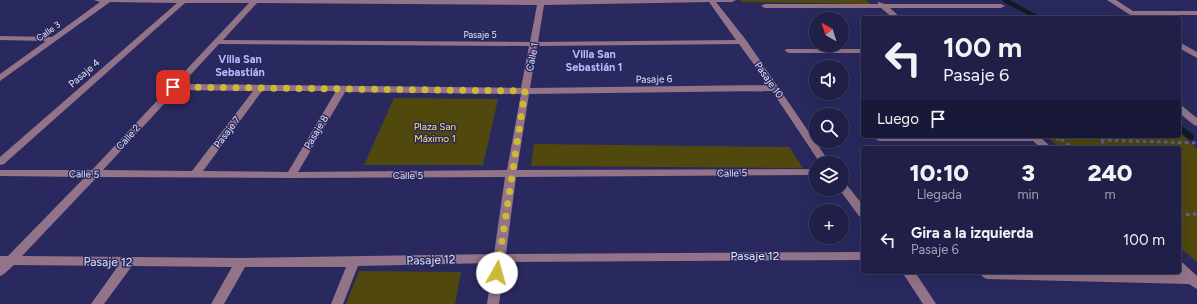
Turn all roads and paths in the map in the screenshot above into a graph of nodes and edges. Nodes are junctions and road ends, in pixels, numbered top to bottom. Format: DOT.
graph roads {
  1 [pos="98,0"];
  2 [pos="108,0"];
  3 [pos="711,0"];
  4 [pos="732,0"];
  5 [pos="876,0"];
  6 [pos="1111,0"];
  7 [pos="183,1"];
  8 [pos="255,1"];
  9 [pos="540,1"];
  10 [pos="766,6"];
  11 [pos="884,6"];
  12 [pos="1001,6"];
  13 [pos="1131,13"];
  14 [pos="1197,13"];
  15 [pos="895,16"];
  16 [pos="1135,16"];
  17 [pos="0,38"];
  18 [pos="55,39"];
  19 [pos="217,42"];
  20 [pos="743,42"];
  21 [pos="534,44"];
  22 [pos="1181,45"];
  23 [pos="790,50"];
  24 [pos="861,51"];
  25 [pos="1197,56"];
  26 [pos="0,78"];
  27 [pos="173,87"];
  28 [pos="775,88"];
  29 [pos="259,89"];
  30 [pos="342,89"];
  31 [pos="525,91"];
  32 [pos="1181,110"];
  33 [pos="1197,123"];
  34 [pos="1035,138"];
  35 [pos="1098,138"];
  36 [pos="1061,139"];
  37 [pos="1102,140"];
  38 [pos="1197,143"];
  39 [pos="1045,146"];
  40 [pos="1070,146"];
  41 [pos="1104,146"];
  42 [pos="820,156"];
  43 [pos="0,162"];
  44 [pos="809,172"];
  45 [pos="0,173"];
  46 [pos="94,174"];
  47 [pos="195,174"];
  48 [pos="291,175"];
  49 [pos="511,175"];
  50 [pos="849,195"];
  51 [pos="861,210"];
  52 [pos="1197,214"];
  53 [pos="1181,215"];
  54 [pos="861,256"];
  55 [pos="499,258"];
  56 [pos="5,260"];
  57 [pos="128,262"];
  58 [pos="354,262"];
  59 [pos="241,263"];
  60 [pos="1181,268"];
  61 [pos="0,271"];
  62 [pos="909,274"];
  63 [pos="987,274"];
  64 [pos="1194,282"];
  65 [pos="97,304"];
  66 [pos="217,304"];
  67 [pos="337,304"];
  68 [pos="493,304"];
  69 [pos="930,304"];
  1 -- 2 [label="street"];
  2 -- 7 [label="street"];
  2 -- 18 [label="street, Calle 3"];
  3 -- 4 [label="street"];
  3 -- 9 [label="street"];
  3 -- 20 [label="street, Pasaje 10"];
  5 -- 11 [label="street"];
  6 -- 13 [label="street"];
  7 -- 8 [label="street"];
  7 -- 43 [label="street, Pasaje 4"];
  8 -- 9 [label="street"];
  8 -- 19 [label="street, Calle 2"];
  9 -- 21 [label="street, Calle 1"];
  10 -- 11 [label="street"];
  11 -- 12 [label="street"];
  11 -- 15 [label="street"];
  13 -- 14 [label="street"];
  13 -- 16 [label="street"];
  17 -- 18 [label="street"];
  18 -- 26 [label="street, Calle 3"];
  19 -- 21 [label="street, Pasaje 5"];
  19 -- 27 [label="street, Calle 2"];
  20 -- 21 [label="street, Pasaje 5"];
  20 -- 28 [label="street, Pasaje 10"];
  21 -- 31 [label="street, Calle 1"];
  22 -- 25 [label="street"];
  23 -- 24 [label="street"];
  27 -- 29 [label="street, Pasaje 6"];
  27 -- 46 [label="street, Calle 2"];
  28 -- 31 [label="street, Pasaje 6"];
  28 -- 42 [label="street, Pasaje 10"];
  29 -- 30 [label="street, Pasaje 6"];
  29 -- 47 [label="street, Pasaje 7"];
  30 -- 31 [label="street, Pasaje 6"];
  30 -- 48 [label="street, Pasaje 8"];
  31 -- 49 [label="street, Calle 1"];
  32 -- 33 [label="street"];
  34 -- 39 [label="street"];
  35 -- 37 [label="path"];
  36 -- 40 [label="path"];
  37 -- 38 [label="path"];
  37 -- 41 [label="path"];
  44 -- 49 [label="street, Calle 5"];
  45 -- 46 [label="street, Calle 5"];
  46 -- 47 [label="street, Calle 5"];
  46 -- 56 [label="street, Calle 2"];
  47 -- 48 [label="street, Calle 5"];
  48 -- 49 [label="street, Calle 5"];
  49 -- 55 [label="street, Calle 1"];
  50 -- 51 [label="street"];
  52 -- 53 [label="path"];
  54 -- 55 [label="street, Pasaje 12"];
  55 -- 58 [label="street, Pasaje 12"];
  55 -- 68 [label="street, Calle 1"];
  56 -- 57 [label="street, Pasaje 12"];
  56 -- 61 [label="street, Calle 2"];
  57 -- 59 [label="street, Pasaje 12"];
  57 -- 65 [label="street"];
  58 -- 59 [label="street, Pasaje 12"];
  58 -- 67 [label="street"];
  59 -- 66 [label="street"];
  60 -- 64 [label="street"];
  62 -- 69 [label="street"];
  63 -- 64 [label="street"];
}
